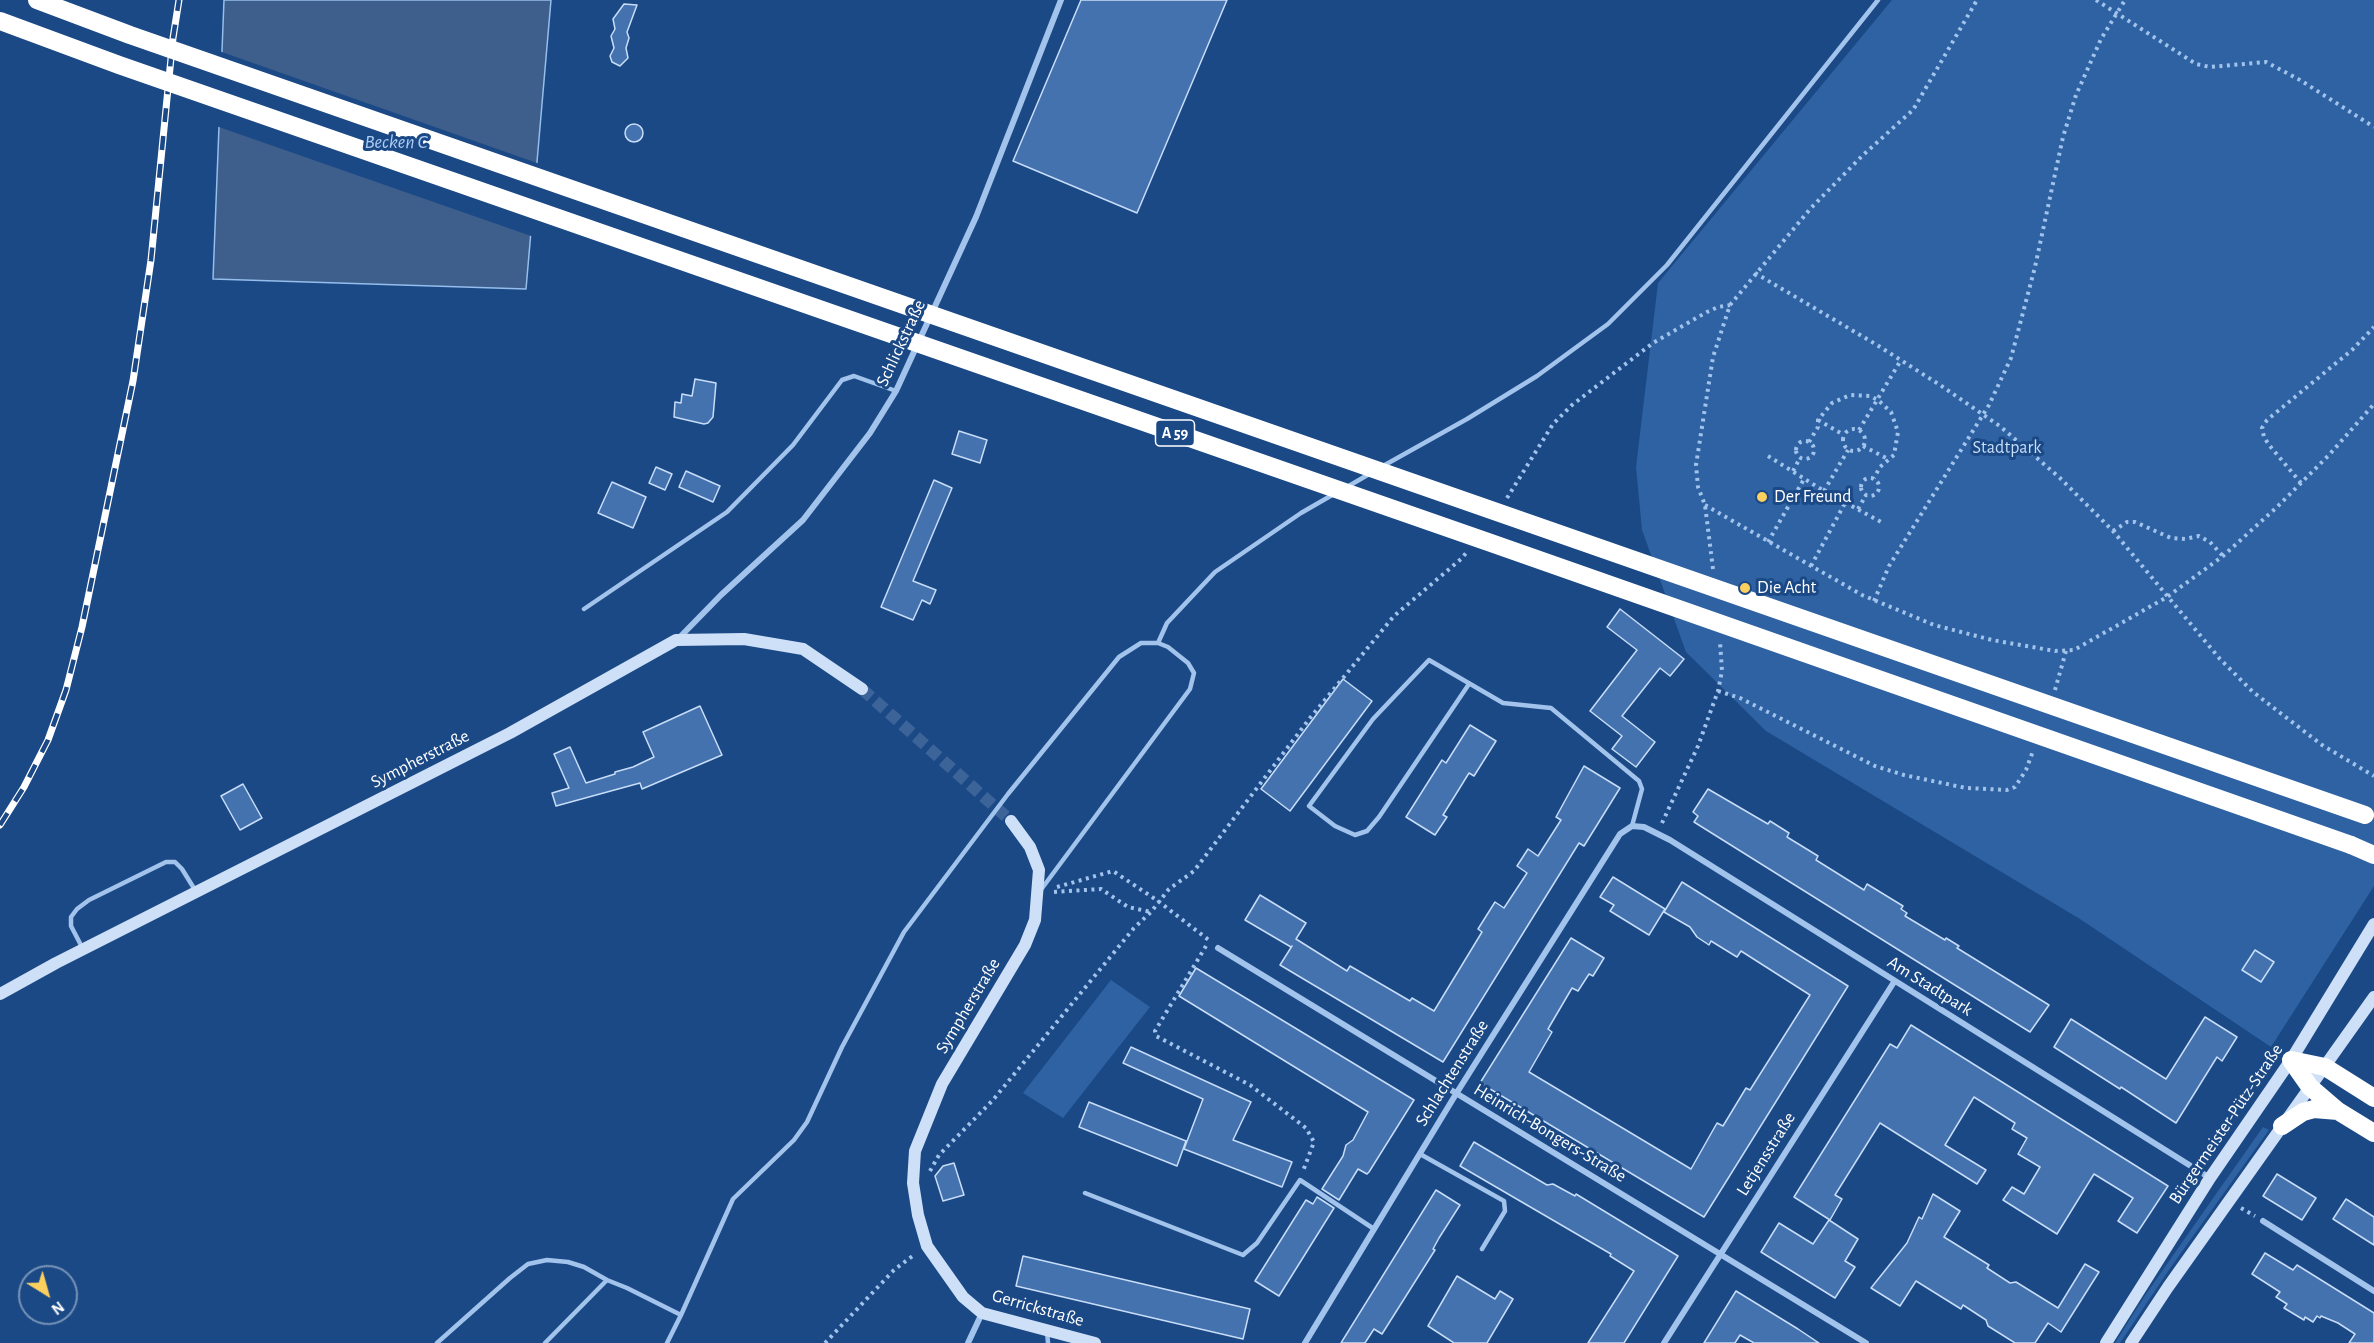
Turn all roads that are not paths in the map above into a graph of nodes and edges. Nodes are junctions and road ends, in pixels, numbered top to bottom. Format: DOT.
graph roads {
  1 [pos="37,0"];
  2 [pos="1061,0"];
  3 [pos="1878,0"];
  4 [pos="0,21"];
  5 [pos="896,391"];
  6 [pos="584,609"];
  7 [pos="676,640"];
  8 [pos="1158,643"];
  9 [pos="1469,684"];
  10 [pos="862,689"];
  11 [pos="2374,819"];
  12 [pos="1011,820"];
  13 [pos="1632,826"];
  14 [pos="2374,855"];
  15 [pos="196,892"];
  16 [pos="1038,893"];
  17 [pos="2374,924"];
  18 [pos="1218,948"];
  19 [pos="84,950"];
  20 [pos="1894,982"];
  21 [pos="0,994"];
  22 [pos="2374,997"];
  23 [pos="2291,1060"];
  24 [pos="2325,1067"];
  25 [pos="2310,1087"];
  26 [pos="1456,1094"];
  27 [pos="2374,1098"];
  28 [pos="2338,1111"];
  29 [pos="2282,1126"];
  30 [pos="2374,1133"];
  31 [pos="1420,1154"];
  32 [pos="2210,1178"];
  33 [pos="1085,1193"];
  34 [pos="918,1215"];
  35 [pos="2263,1221"];
  36 [pos="1374,1229"];
  37 [pos="1482,1249"];
  38 [pos="1721,1254"];
  39 [pos="607,1281"];
  40 [pos="2374,1291"];
  41 [pos="982,1313"];
  42 [pos="681,1316"];
  43 [pos="1048,1337"];
  44 [pos="437,1343"];
  45 [pos="545,1343"];
  46 [pos="667,1343"];
  47 [pos="969,1343"];
  48 [pos="1095,1343"];
  49 [pos="1305,1343"];
  50 [pos="1664,1343"];
  51 [pos="1866,1343"];
  52 [pos="2106,1343"];
  53 [pos="2131,1343"];
  1 -- 11 [label="highway, A 59, bridge"];
  2 -- 5 [label="street, Schlickstraße"];
  3 -- 8 [label="lane"];
  4 -- 14 [label="highway, A 59, bridge"];
  5 -- 6 [label="lane"];
  5 -- 7 [label="street, Schlickstraße"];
  7 -- 10 [label="street, Sympherstraße"];
  7 -- 15 [label="street, Sympherstraße"];
  8 -- 16 [label="lane"];
  8 -- 42 [label="lane"];
  9 -- 9 [label="lane"];
  9 -- 13 [label="lane"];
  12 -- 16 [label="street, Sympherstraße"];
  13 -- 20 [label="street, Am Stadtpark"];
  13 -- 26 [label="street, Schlachtenstraße"];
  15 -- 19 [label="street, Sympherstraße"];
  15 -- 19 [label="lane"];
  16 -- 34 [label="street, Sympherstraße"];
  17 -- 23 [label="street, Bürgermeister-Pütz-Straße"];
  18 -- 26 [label="street, Heinrich-Bongers-Straße"];
  19 -- 21 [label="street, Sympherstraße"];
  20 -- 32 [label="street, Am Stadtpark"];
  20 -- 38 [label="street, Letjensstraße"];
  22 -- 24 [label="street"];
  23 -- 24 [label="highway"];
  23 -- 25 [label="highway"];
  23 -- 32 [label="street, Bürgermeister-Pütz-Straße"];
  24 -- 25 [label="street"];
  24 -- 27 [label="highway"];
  25 -- 28 [label="highway"];
  25 -- 29 [label="street"];
  26 -- 31 [label="street, Schlachtenstraße"];
  26 -- 38 [label="street, Heinrich-Bongers-Straße"];
  28 -- 29 [label="highway"];
  28 -- 30 [label="highway"];
  29 -- 53 [label="street"];
  31 -- 36 [label="street, Schlachtenstraße"];
  31 -- 37 [label="lane"];
  32 -- 52 [label="street, Bürgermeister-Pütz-Straße"];
  33 -- 36 [label="lane"];
  34 -- 41 [label="street, Gerrickstraße"];
  35 -- 40 [label="street"];
  36 -- 49 [label="street, Schlachtenstraße"];
  38 -- 50 [label="street, Letjensstraße"];
  38 -- 51 [label="street, Heinrich-Bongers-Straße"];
  39 -- 42 [label="lane"];
  39 -- 44 [label="lane"];
  39 -- 45 [label="lane"];
  41 -- 43 [label="street, Gerrickstraße"];
  41 -- 47 [label="street"];
  42 -- 46 [label="lane"];
  43 -- 48 [label="street, Gerrickstraße"];
}
